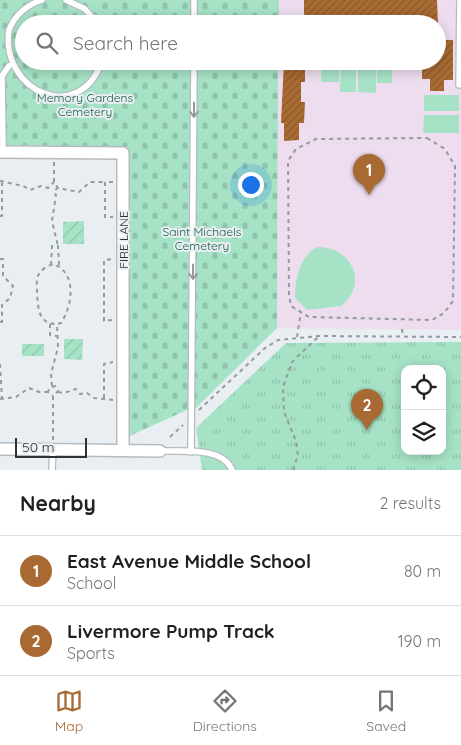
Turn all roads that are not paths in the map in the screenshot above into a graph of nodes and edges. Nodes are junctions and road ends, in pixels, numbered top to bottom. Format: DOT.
graph roads {
  1 [pos="42,0"];
  2 [pos="66,0"];
  3 [pos="194,0"];
  4 [pos="460,0"];
  5 [pos="80,2"];
  6 [pos="18,15"];
  7 [pos="92,15"];
  8 [pos="194,15"];
  9 [pos="15,19"];
  10 [pos="8,66"];
  11 [pos="97,70"];
  12 [pos="194,70"];
  13 [pos="460,85"];
  14 [pos="1,152"];
  15 [pos="53,444"];
  16 [pos="0,449"];
  17 [pos="123,450"];
  18 [pos="160,451"];
  19 [pos="191,452"];
  20 [pos="52,470"];
  21 [pos="232,470"];
  1 -- 6 [label="lane"];
  2 -- 5 [label="lane"];
  3 -- 8 [label="lane"];
  4 -- 13 [label="lane"];
  5 -- 7 [label="lane"];
  9 -- 10 [label="lane"];
  10 -- 11 [label="lane"];
  10 -- 14 [label="lane"];
  12 -- 19 [label="lane, one-way"];
  14 -- 17 [label="street, FIRE LANE"];
  15 -- 16 [label="street"];
  15 -- 17 [label="street"];
  15 -- 20 [label="lane"];
  17 -- 18 [label="street"];
  18 -- 19 [label="lane"];
  19 -- 21 [label="lane"];
}
